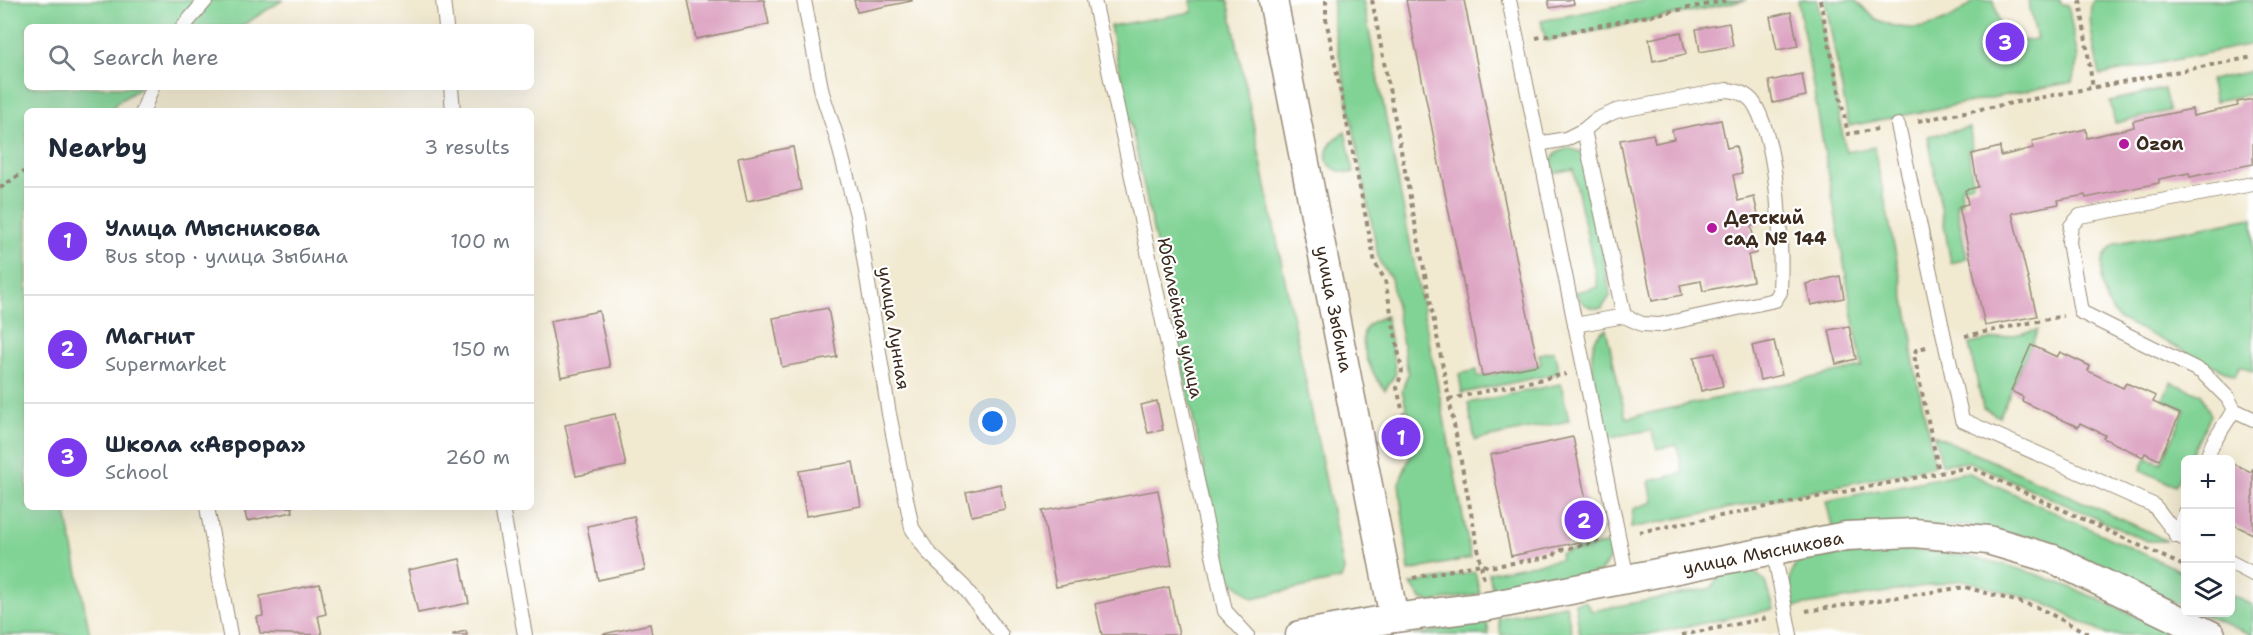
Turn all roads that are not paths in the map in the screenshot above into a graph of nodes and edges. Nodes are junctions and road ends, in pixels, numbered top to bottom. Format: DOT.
graph roads {
  1 [pos="206,0"];
  2 [pos="443,0"];
  3 [pos="804,0"];
  4 [pos="1094,0"];
  5 [pos="1273,0"];
  6 [pos="1509,0"];
  7 [pos="186,24"];
  8 [pos="446,24"];
  9 [pos="151,90"];
  10 [pos="451,90"];
  11 [pos="144,108"];
  12 [pos="453,108"];
  13 [pos="1898,125"];
  14 [pos="1584,130"];
  15 [pos="1538,144"];
  16 [pos="2253,184"];
  17 [pos="1624,316"];
  18 [pos="1575,326"];
  19 [pos="2234,410"];
  20 [pos="2253,419"];
  21 [pos="2208,455"];
  22 [pos="208,510"];
  23 [pos="503,510"];
  24 [pos="2181,538"];
  25 [pos="1774,552"];
  26 [pos="2232,563"];
  27 [pos="2253,574"];
  28 [pos="1627,579"];
  29 [pos="1394,618"];
  30 [pos="230,635"];
  31 [pos="525,635"];
  32 [pos="1000,635"];
  33 [pos="1247,635"];
  34 [pos="1300,635"];
  35 [pos="1790,635"];
  36 [pos="2211,635"];
  1 -- 7 [label="lane"];
  2 -- 8 [label="lane"];
  3 -- 32 [label="lane, улица Лунная"];
  4 -- 33 [label="lane, Юбилейная улица"];
  5 -- 29 [label="street, улица Зыбина"];
  6 -- 15 [label="lane"];
  9 -- 11 [label="lane"];
  10 -- 12 [label="lane"];
  13 -- 24 [label="lane"];
  14 -- 15 [label="lane"];
  14 -- 17 [label="lane"];
  14 -- 17 [label="lane"];
  15 -- 18 [label="lane"];
  16 -- 19 [label="lane"];
  17 -- 18 [label="lane"];
  18 -- 28 [label="lane"];
  19 -- 20 [label="lane"];
  19 -- 21 [label="lane"];
  22 -- 30 [label="lane"];
  23 -- 31 [label="lane"];
  25 -- 28 [label="street, улица Мысникова"];
  25 -- 35 [label="lane"];
  25 -- 36 [label="street, улица Мысникова"];
  26 -- 27 [label="lane"];
  28 -- 29 [label="street, улица Мысникова"];
  29 -- 34 [label="street, улица Мысникова"];
}
